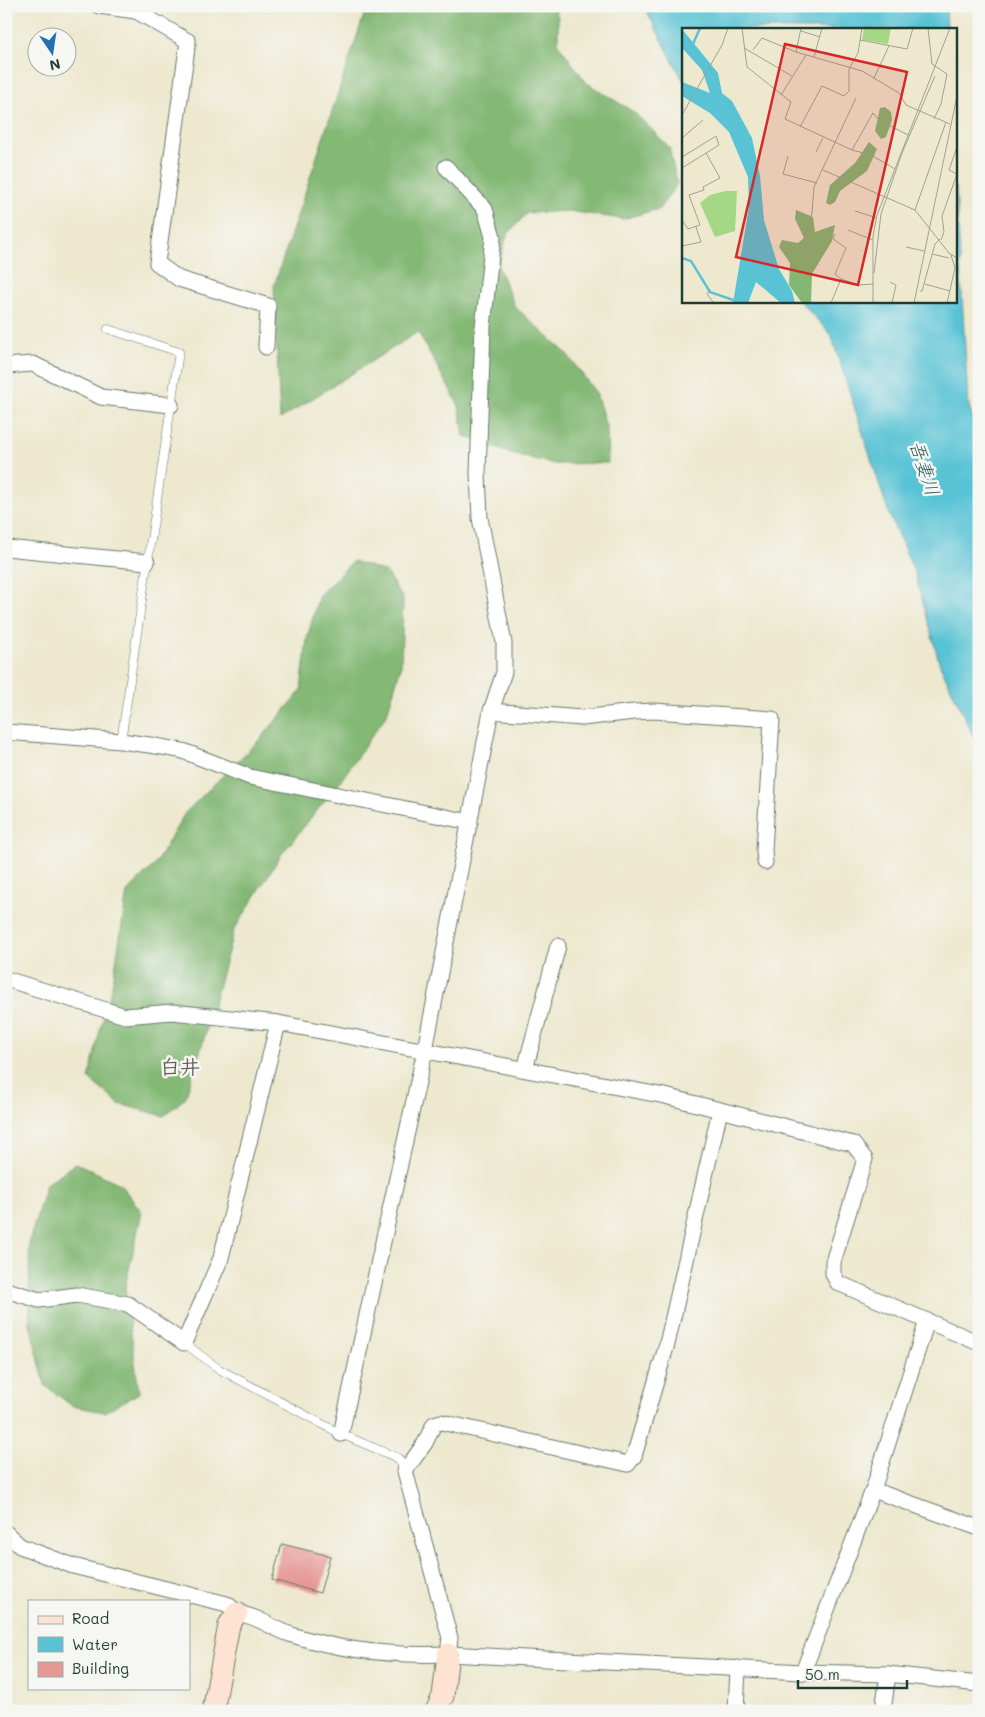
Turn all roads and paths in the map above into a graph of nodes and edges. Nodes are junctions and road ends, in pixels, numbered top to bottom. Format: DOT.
graph roads {
  1 [pos="99,6"];
  2 [pos="137,9"];
  3 [pos="446,167"];
  4 [pos="108,329"];
  5 [pos="266,347"];
  6 [pos="6,366"];
  7 [pos="171,405"];
  8 [pos="6,548"];
  9 [pos="147,562"];
  10 [pos="491,711"];
  11 [pos="6,732"];
  12 [pos="121,741"];
  13 [pos="470,822"];
  14 [pos="765,862"];
  15 [pos="558,946"];
  16 [pos="6,979"];
  17 [pos="278,1023"];
  18 [pos="425,1050"];
  19 [pos="525,1069"];
  20 [pos="720,1110"];
  21 [pos="6,1290"];
  22 [pos="928,1322"];
  23 [pos="184,1343"];
  24 [pos="979,1343"];
  25 [pos="341,1434"];
  26 [pos="405,1470"];
  27 [pos="873,1490"];
  28 [pos="979,1528"];
  29 [pos="6,1533"];
  30 [pos="237,1613"];
  31 [pos="448,1654"];
  32 [pos="738,1668"];
  33 [pos="803,1672"];
  34 [pos="888,1674"];
  35 [pos="979,1684"];
  36 [pos="213,1711"];
  37 [pos="436,1711"];
  38 [pos="736,1711"];
  39 [pos="883,1711"];
  1 -- 2 [label="street"];
  2 -- 5 [label="street"];
  3 -- 10 [label="street"];
  4 -- 7 [label="lane"];
  6 -- 7 [label="street"];
  7 -- 9 [label="lane"];
  8 -- 9 [label="street"];
  9 -- 12 [label="lane"];
  10 -- 13 [label="street"];
  10 -- 14 [label="street"];
  11 -- 12 [label="street"];
  12 -- 13 [label="street"];
  13 -- 18 [label="street"];
  15 -- 19 [label="street"];
  16 -- 17 [label="street"];
  17 -- 18 [label="street"];
  17 -- 23 [label="street"];
  18 -- 19 [label="street"];
  18 -- 25 [label="street"];
  19 -- 20 [label="street"];
  20 -- 22 [label="street"];
  20 -- 26 [label="street"];
  21 -- 23 [label="street"];
  22 -- 24 [label="street"];
  22 -- 27 [label="street"];
  23 -- 25 [label="lane"];
  25 -- 26 [label="lane"];
  26 -- 31 [label="street"];
  27 -- 28 [label="street"];
  27 -- 33 [label="street"];
  29 -- 30 [label="street"];
  30 -- 31 [label="street"];
  30 -- 36 [label="street"];
  31 -- 32 [label="street"];
  31 -- 37 [label="street"];
  32 -- 33 [label="street"];
  32 -- 38 [label="street"];
  33 -- 34 [label="street"];
  34 -- 35 [label="street"];
  34 -- 39 [label="street"];
}
